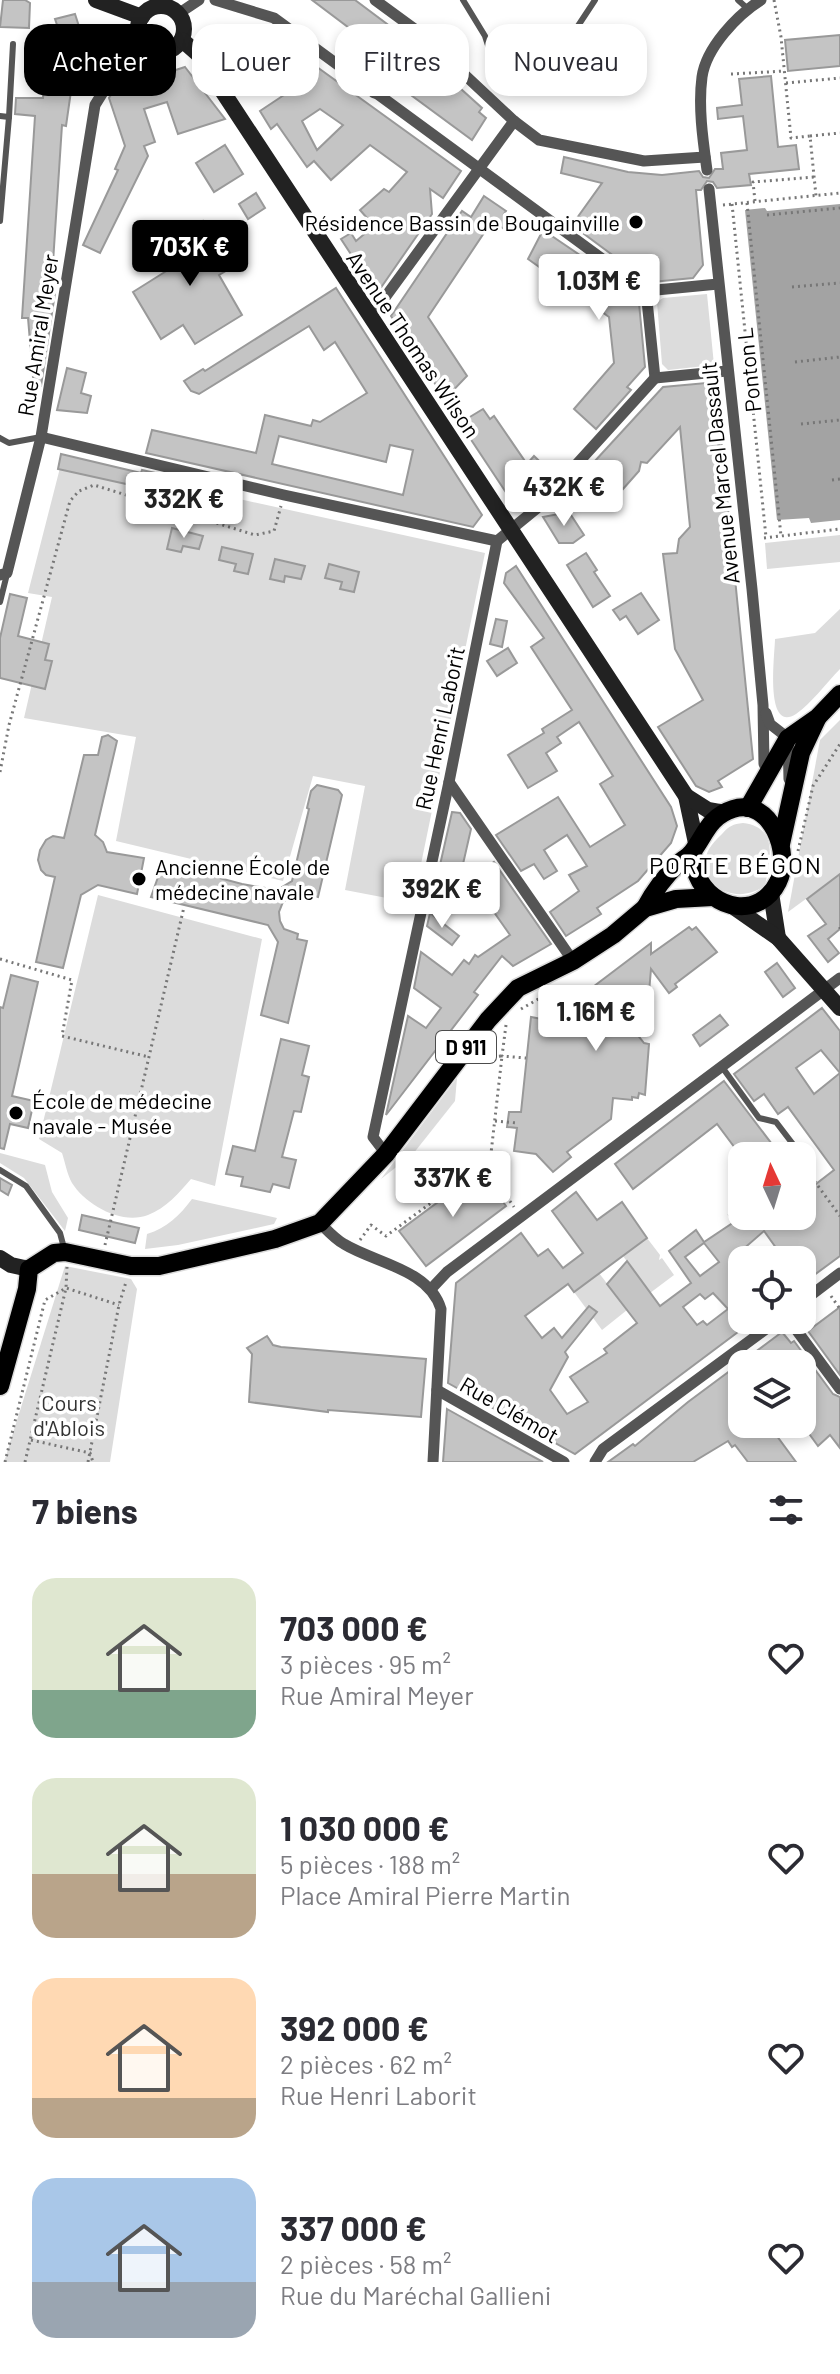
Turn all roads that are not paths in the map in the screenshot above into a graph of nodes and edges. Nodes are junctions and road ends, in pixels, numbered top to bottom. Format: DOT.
graph roads {
  1 [pos="96,0"];
  2 [pos="199,0"];
  3 [pos="215,0"];
  4 [pos="375,0"];
  5 [pos="463,0"];
  6 [pos="595,0"];
  7 [pos="738,0"];
  8 [pos="761,0"];
  9 [pos="180,7"];
  10 [pos="748,9"];
  11 [pos="142,17"];
  12 [pos="139,24"];
  13 [pos="408,24"];
  14 [pos="182,40"];
  15 [pos="13,44"];
  16 [pos="176,45"];
  17 [pos="335,64"];
  18 [pos="469,79"];
  19 [pos="101,96"];
  20 [pos="378,96"];
  21 [pos="0,116"];
  22 [pos="9,117"];
  23 [pos="514,121"];
  24 [pos="705,157"];
  25 [pos="478,170"];
  26 [pos="707,170"];
  27 [pos="709,189"];
  28 [pos="0,221"];
  29 [pos="718,284"];
  30 [pos="646,291"];
  31 [pos="370,318"];
  32 [pos="727,371"];
  33 [pos="655,378"];
  34 [pos="41,437"];
  35 [pos="0,438"];
  36 [pos="9,443"];
  37 [pos="0,448"];
  38 [pos="511,527"];
  39 [pos="497,541"];
  40 [pos="4,574"];
  41 [pos="0,602"];
  42 [pos="840,694"];
  43 [pos="763,705"];
  44 [pos="818,717"];
  45 [pos="788,738"];
  46 [pos="769,770"];
  47 [pos="449,782"];
  48 [pos="686,796"];
  49 [pos="748,808"];
  50 [pos="725,813"];
  51 [pos="789,814"];
  52 [pos="781,844"];
  53 [pos="695,847"];
  54 [pos="771,893"];
  55 [pos="713,897"];
  56 [pos="645,908"];
  57 [pos="735,908"];
  58 [pos="778,938"];
  59 [pos="573,961"];
  60 [pos="840,978"];
  61 [pos="825,989"];
  62 [pos="840,1008"];
  63 [pos="722,1067"];
  64 [pos="791,1142"];
  65 [pos="386,1154"];
  66 [pos="0,1170"];
  67 [pos="320,1223"];
  68 [pos="65,1252"];
  69 [pos="0,1258"];
  70 [pos="29,1269"];
  71 [pos="840,1273"];
  72 [pos="431,1289"];
  73 [pos="816,1291"];
  74 [pos="759,1334"];
  75 [pos="799,1334"];
  76 [pos="0,1386"];
  77 [pos="840,1389"];
  78 [pos="437,1390"];
  79 [pos="433,1462"];
  80 [pos="564,1462"];
  81 [pos="595,1462"];
  1 -- 11 [label="street"];
  2 -- 9 [label="street"];
  3 -- 17 [label="street"];
  4 -- 13 [label="street"];
  5 -- 6 [label="lane"];
  7 -- 10 [label="lane"];
  8 -- 10 [label="street"];
  9 -- 11 [label="street"];
  9 -- 14 [label="street"];
  10 -- 24 [label="street"];
  11 -- 12 [label="street"];
  14 -- 16 [label="street"];
  14 -- 31 [label="street, Avenue Thomas Wilson"];
  15 -- 22 [label="lane"];
  18 -- 23 [label="street"];
  19 -- 34 [label="street, Rue Amiral Meyer"];
  20 -- 25 [label="street"];
  21 -- 22 [label="lane"];
  22 -- 28 [label="lane"];
  23 -- 24 [label="street"];
  23 -- 25 [label="street"];
  24 -- 26 [label="street"];
  25 -- 30 [label="street"];
  25 -- 31 [label="street"];
  27 -- 29 [label="street, Avenue Marcel Dassault"];
  29 -- 30 [label="street"];
  29 -- 32 [label="street, Avenue Marcel Dassault"];
  30 -- 33 [label="street"];
  31 -- 38 [label="street, Avenue Thomas Wilson"];
  32 -- 33 [label="street"];
  32 -- 43 [label="street, Avenue Marcel Dassault"];
  33 -- 38 [label="street"];
  34 -- 36 [label="lane"];
  34 -- 39 [label="street"];
  34 -- 40 [label="street, Rue Amiral Meyer"];
  35 -- 36 [label="lane"];
  36 -- 37 [label="lane"];
  38 -- 39 [label="street"];
  38 -- 48 [label="street, Avenue Thomas Wilson"];
  39 -- 47 [label="street, Rue Henri Laborit"];
  40 -- 41 [label="lane, Rue Amiral Meyer"];
  42 -- 44 [label="main road"];
  43 -- 45 [label="street, Avenue Marcel Dassault"];
  43 -- 46 [label="street, Avenue Marcel Dassault"];
  44 -- 45 [label="main road"];
  44 -- 51 [label="main road"];
  45 -- 46 [label="main road"];
  45 -- 51 [label="street"];
  46 -- 49 [label="main road"];
  47 -- 59 [label="street"];
  47 -- 65 [label="street, Rue Henri Laborit"];
  48 -- 50 [label="street"];
  48 -- 53 [label="street, Avenue Thomas Wilson"];
  49 -- 50 [label="main road"];
  49 -- 52 [label="main road"];
  50 -- 53 [label="main road"];
  51 -- 52 [label="main road"];
  52 -- 54 [label="main road"];
  53 -- 55 [label="main road"];
  53 -- 56 [label="main road, D 911"];
  54 -- 57 [label="main road"];
  54 -- 58 [label="street"];
  55 -- 56 [label="main road, D 911"];
  55 -- 57 [label="main road"];
  56 -- 59 [label="main road, D 911"];
  57 -- 58 [label="street"];
  58 -- 61 [label="street"];
  59 -- 65 [label="main road, D 911"];
  60 -- 61 [label="street"];
  61 -- 62 [label="street"];
  61 -- 63 [label="street"];
  63 -- 64 [label="lane"];
  63 -- 72 [label="street"];
  65 -- 67 [label="main road, D 911"];
  66 -- 68 [label="lane"];
  67 -- 68 [label="main road, D 911"];
  67 -- 72 [label="street"];
  68 -- 70 [label="main road"];
  69 -- 70 [label="street"];
  70 -- 76 [label="main road"];
  71 -- 73 [label="street"];
  72 -- 78 [label="street"];
  74 -- 81 [label="street"];
  75 -- 77 [label="street"];
  78 -- 79 [label="street"];
  78 -- 80 [label="street, Rue Clémot"];
}
